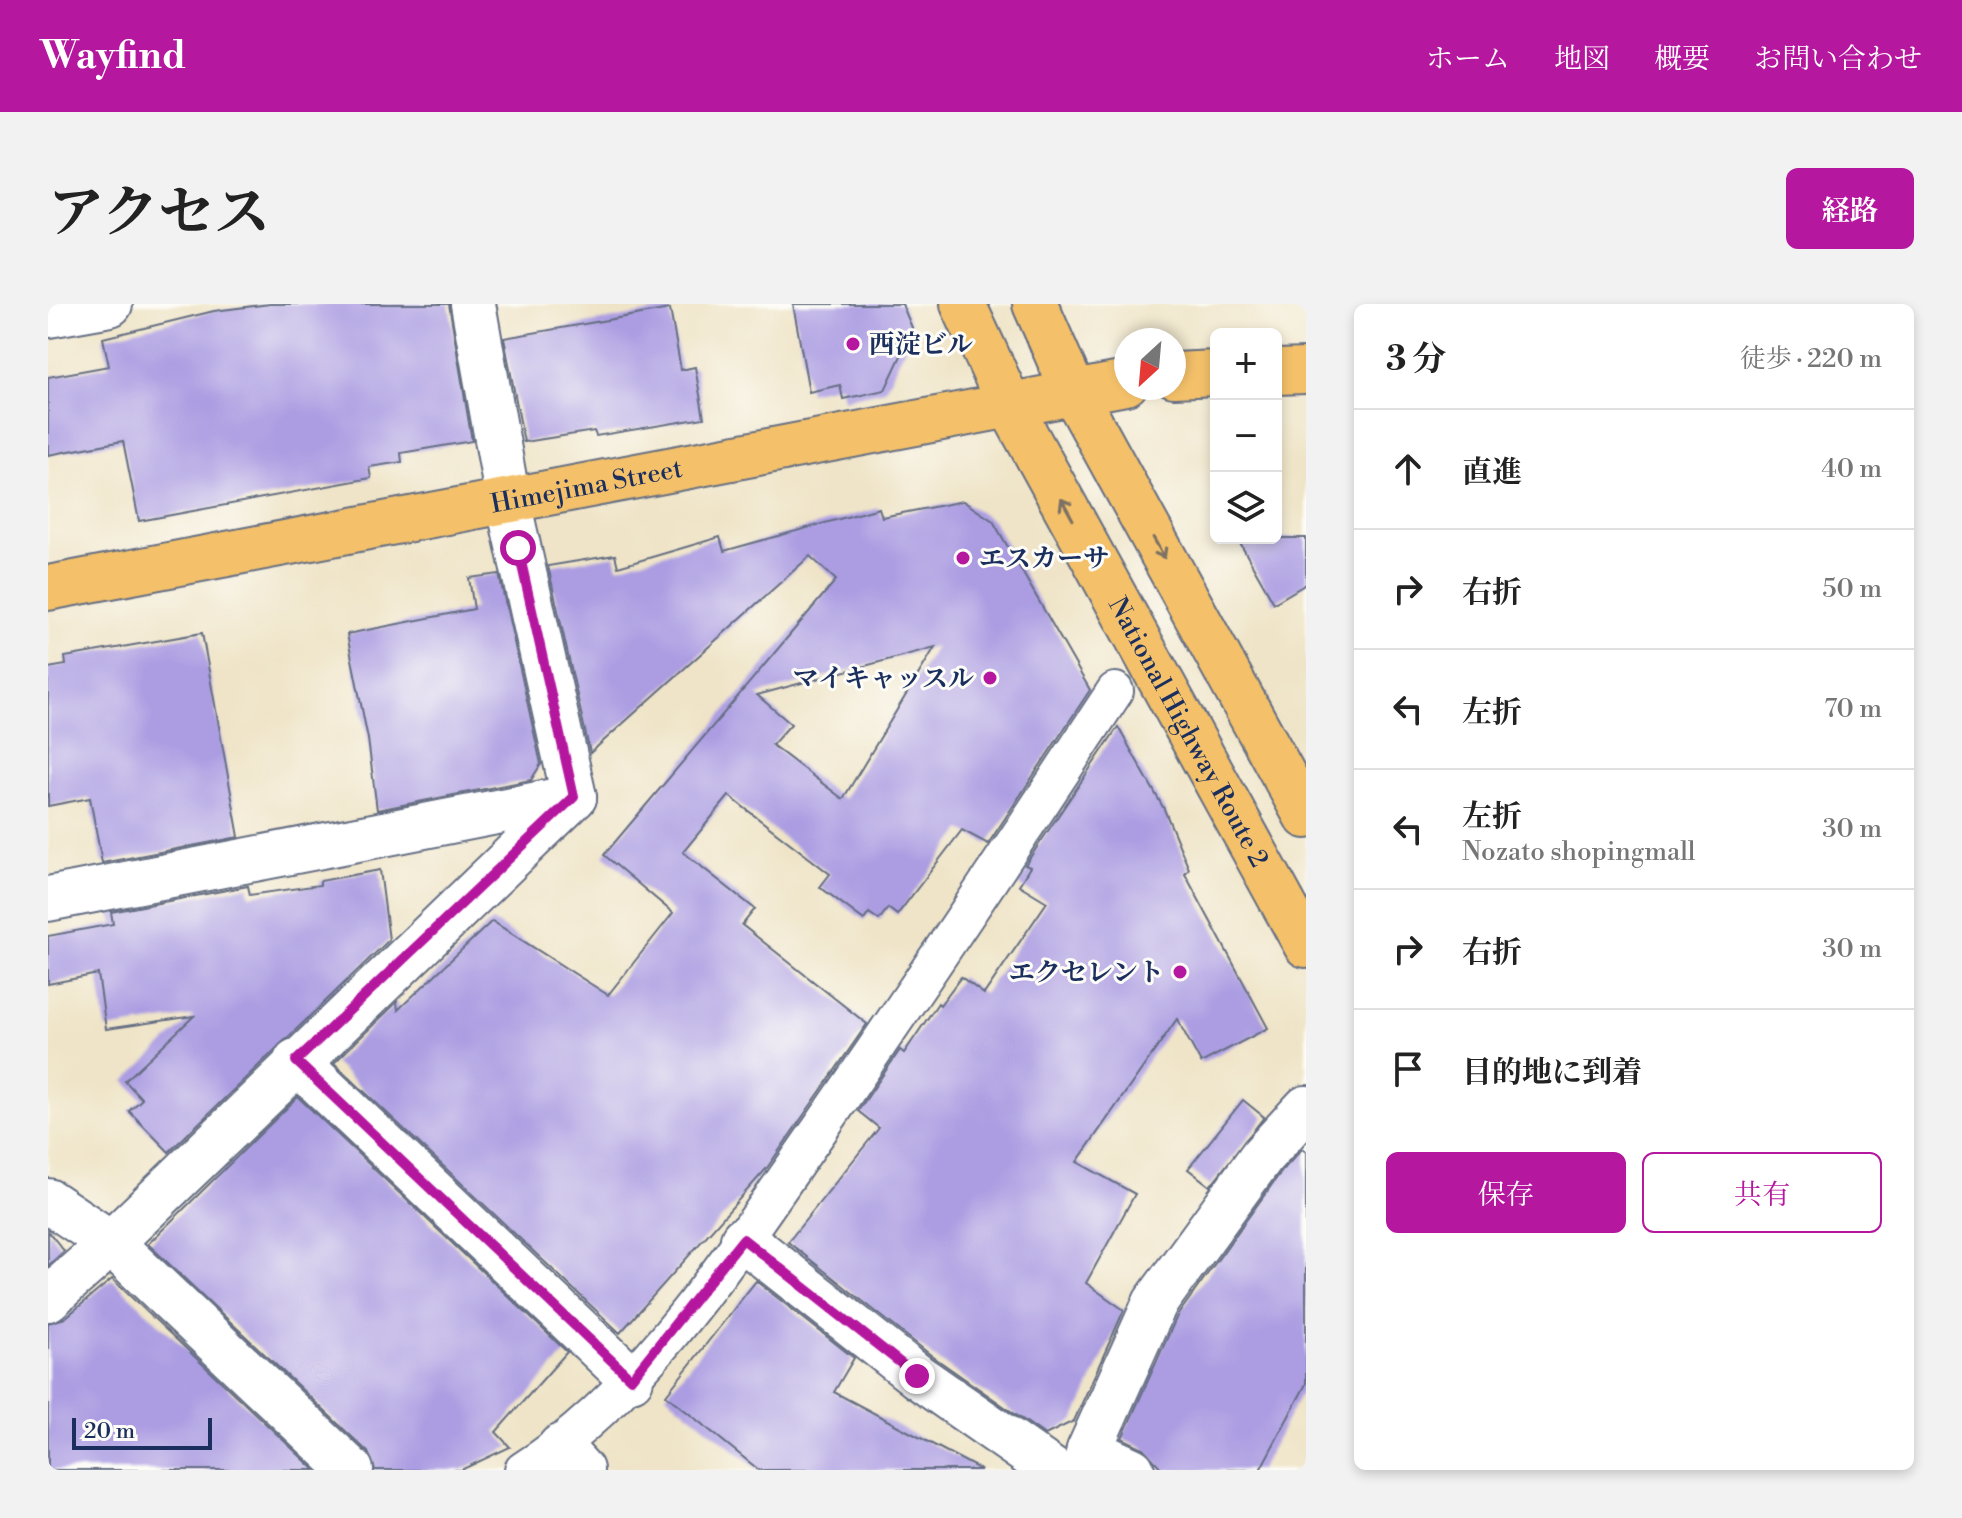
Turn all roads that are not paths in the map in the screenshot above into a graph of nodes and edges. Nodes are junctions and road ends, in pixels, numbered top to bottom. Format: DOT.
graph roads {
  1 [pos="110,304"];
  2 [pos="473,304"];
  3 [pos="963,304"];
  4 [pos="1035,304"];
  5 [pos="48,315"];
  6 [pos="1306,371"];
  7 [pos="1282,372"];
  8 [pos="1210,373"];
  9 [pos="1186,374"];
  10 [pos="1114,385"];
  11 [pos="1074,393"];
  12 [pos="1010,406"];
  13 [pos="508,501"];
  14 [pos="48,588"];
  15 [pos="1115,691"];
  16 [pos="1291,764"];
  17 [pos="574,797"];
  18 [pos="1306,816"];
  19 [pos="48,899"];
  20 [pos="1306,945"];
  21 [pos="296,1061"];
  22 [pos="1306,1108"];
  23 [pos="48,1201"];
  24 [pos="743,1239"];
  25 [pos="111,1243"];
  26 [pos="48,1299"];
  27 [pos="631,1379"];
  28 [pos="570,1458"];
  29 [pos="1075,1463"];
  30 [pos="351,1470"];
  31 [pos="523,1470"];
  32 [pos="1132,1470"];
  1 -- 5 [label="street"];
  2 -- 13 [label="street"];
  3 -- 12 [label="main road, National Highway Route 2"];
  4 -- 11 [label="main road"];
  6 -- 7 [label="main road"];
  8 -- 9 [label="main road"];
  10 -- 11 [label="main road, Himejima Street"];
  11 -- 12 [label="main road, Himejima Street"];
  11 -- 16 [label="main road, one-way"];
  12 -- 13 [label="main road, Himejima Street"];
  20 -- 12 [label="main road, National Highway Route 2, one-way"];
  13 -- 14 [label="main road, Himejima Street"];
  13 -- 17 [label="street"];
  15 -- 24 [label="street"];
  16 -- 18 [label="main road"];
  17 -- 19 [label="street"];
  17 -- 21 [label="street"];
  21 -- 25 [label="street"];
  21 -- 27 [label="street"];
  22 -- 29 [label="street"];
  23 -- 25 [label="street"];
  24 -- 27 [label="street"];
  24 -- 29 [label="street"];
  25 -- 26 [label="street"];
  25 -- 30 [label="street"];
  27 -- 28 [label="street"];
  28 -- 31 [label="street"];
  29 -- 32 [label="street"];
}
